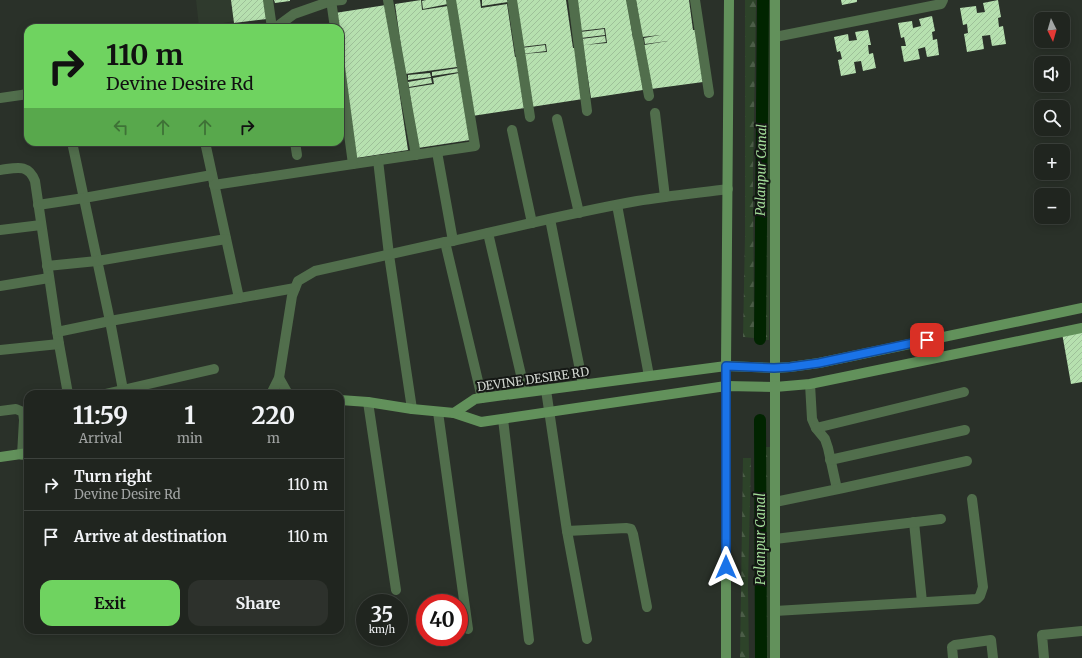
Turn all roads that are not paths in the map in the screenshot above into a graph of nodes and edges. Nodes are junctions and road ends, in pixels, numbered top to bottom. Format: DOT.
graph roads {
  1 [pos="268,0"];
  2 [pos="342,0"];
  3 [pos="388,0"];
  4 [pos="451,0"];
  5 [pos="512,0"];
  6 [pos="573,0"];
  7 [pos="631,0"];
  8 [pos="695,0"];
  9 [pos="729,0"];
  10 [pos="775,0"];
  11 [pos="943,0"];
  12 [pos="331,1"];
  13 [pos="272,24"];
  14 [pos="279,24"];
  15 [pos="334,24"];
  16 [pos="775,36"];
  17 [pos="709,92"];
  18 [pos="24,95"];
  19 [pos="649,96"];
  20 [pos="344,97"];
  21 [pos="0,98"];
  22 [pos="587,111"];
  23 [pos="656,113"];
  24 [pos="530,117"];
  25 [pos="557,119"];
  26 [pos="512,130"];
  27 [pos="73,146"];
  28 [pos="206,146"];
  29 [pos="296,146"];
  30 [pos="437,152"];
  31 [pos="297,155"];
  32 [pos="416,155"];
  33 [pos="378,160"];
  34 [pos="353,164"];
  35 [pos="0,170"];
  36 [pos="213,180"];
  37 [pos="728,190"];
  38 [pos="665,197"];
  39 [pos="84,198"];
  40 [pos="38,205"];
  41 [pos="617,205"];
  42 [pos="579,213"];
  43 [pos="550,219"];
  44 [pos="532,223"];
  45 [pos="41,225"];
  46 [pos="0,230"];
  47 [pos="488,233"];
  48 [pos="226,239"];
  49 [pos="449,241"];
  50 [pos="389,255"];
  51 [pos="97,261"];
  52 [pos="47,266"];
  53 [pos="49,278"];
  54 [pos="0,286"];
  55 [pos="295,288"];
  56 [pos="239,298"];
  57 [pos="1082,308"];
  58 [pos="110,321"];
  59 [pos="1082,328"];
  60 [pos="57,332"];
  61 [pos="58,344"];
  62 [pos="0,350"];
  63 [pos="726,366"];
  64 [pos="774,368"];
  65 [pos="214,369"];
  66 [pos="649,376"];
  67 [pos="279,378"];
  68 [pos="810,384"];
  69 [pos="583,385"];
  70 [pos="726,386"];
  71 [pos="774,387"];
  72 [pos="67,390"];
  73 [pos="123,390"];
  74 [pos="139,390"];
  75 [pos="273,390"];
  76 [pos="286,390"];
  77 [pos="546,390"];
  78 [pos="525,392"];
  79 [pos="964,392"];
  80 [pos="482,398"];
  81 [pos="344,400"];
  82 [pos="368,402"];
  83 [pos="412,409"];
  84 [pos="0,411"];
  85 [pos="24,412"];
  86 [pos="438,412"];
  87 [pos="550,412"];
  88 [pos="454,413"];
  89 [pos="503,419"];
  90 [pos="816,428"];
  91 [pos="965,430"];
  92 [pos="24,454"];
  93 [pos="0,457"];
  94 [pos="830,460"];
  95 [pos="966,461"];
  96 [pos="836,490"];
  97 [pos="972,499"];
  98 [pos="775,502"];
  99 [pos="941,519"];
  100 [pos="914,522"];
  101 [pos="567,531"];
  102 [pos="775,539"];
  103 [pos="396,590"];
  104 [pos="463,594"];
  105 [pos="922,602"];
  106 [pos="647,607"];
  107 [pos="775,611"];
  108 [pos="1082,631"];
  109 [pos="587,639"];
  110 [pos="528,640"];
  111 [pos="726,658"];
  112 [pos="776,658"];
  113 [pos="953,658"];
  114 [pos="993,658"];
  115 [pos="1044,658"];
  1 -- 13 [label="street"];
  2 -- 12 [label="street"];
  3 -- 32 [label="street"];
  4 -- 30 [label="street"];
  5 -- 24 [label="street"];
  6 -- 22 [label="street"];
  7 -- 19 [label="street"];
  8 -- 17 [label="street"];
  9 -- 37 [label="street"];
  10 -- 16 [label="street"];
  11 -- 16 [label="street"];
  12 -- 14 [label="street"];
  12 -- 15 [label="street"];
  16 -- 64 [label="street"];
  18 -- 21 [label="street"];
  20 -- 34 [label="street"];
  23 -- 38 [label="street"];
  25 -- 42 [label="street"];
  26 -- 44 [label="street"];
  27 -- 39 [label="street"];
  28 -- 36 [label="street"];
  29 -- 31 [label="street"];
  30 -- 32 [label="street"];
  30 -- 49 [label="street"];
  32 -- 33 [label="street"];
  33 -- 34 [label="street"];
  33 -- 50 [label="street"];
  34 -- 36 [label="street"];
  35 -- 40 [label="street"];
  36 -- 39 [label="street"];
  36 -- 48 [label="street"];
  37 -- 38 [label="street"];
  37 -- 63 [label="street"];
  38 -- 41 [label="street"];
  39 -- 40 [label="street"];
  39 -- 51 [label="street"];
  40 -- 45 [label="street"];
  41 -- 42 [label="street"];
  41 -- 66 [label="street"];
  42 -- 43 [label="street"];
  43 -- 44 [label="street"];
  43 -- 69 [label="street"];
  44 -- 47 [label="street"];
  45 -- 46 [label="street"];
  45 -- 52 [label="street"];
  47 -- 49 [label="street"];
  47 -- 78 [label="street"];
  48 -- 51 [label="street"];
  48 -- 56 [label="street"];
  49 -- 50 [label="street"];
  49 -- 80 [label="street"];
  50 -- 55 [label="street"];
  50 -- 83 [label="street"];
  51 -- 52 [label="street"];
  51 -- 58 [label="street"];
  52 -- 53 [label="street"];
  53 -- 54 [label="street"];
  53 -- 60 [label="street"];
  55 -- 56 [label="street"];
  55 -- 67 [label="street"];
  56 -- 58 [label="street"];
  57 -- 64 [label="street, DEVINE DESIRE RD"];
  58 -- 60 [label="street"];
  58 -- 73 [label="street"];
  59 -- 68 [label="street"];
  60 -- 61 [label="street"];
  61 -- 62 [label="street"];
  61 -- 72 [label="street"];
  63 -- 64 [label="street, DEVINE DESIRE RD"];
  63 -- 66 [label="street, DEVINE DESIRE RD"];
  63 -- 70 [label="street"];
  64 -- 71 [label="street"];
  65 -- 74 [label="street"];
  66 -- 69 [label="street, DEVINE DESIRE RD"];
  67 -- 75 [label="street"];
  67 -- 76 [label="street"];
  68 -- 71 [label="street"];
  68 -- 90 [label="street"];
  69 -- 77 [label="street, DEVINE DESIRE RD"];
  70 -- 71 [label="street"];
  70 -- 87 [label="street"];
  70 -- 111 [label="street"];
  71 -- 98 [label="street"];
  73 -- 74 [label="street"];
  77 -- 78 [label="street, DEVINE DESIRE RD"];
  77 -- 87 [label="street"];
  78 -- 80 [label="street, DEVINE DESIRE RD"];
  79 -- 90 [label="street"];
  80 -- 88 [label="street, DEVINE DESIRE RD"];
  81 -- 82 [label="street"];
  82 -- 83 [label="street"];
  82 -- 103 [label="street"];
  83 -- 86 [label="street"];
  84 -- 85 [label="street"];
  86 -- 88 [label="street"];
  86 -- 104 [label="street"];
  87 -- 89 [label="street"];
  87 -- 101 [label="street"];
  88 -- 89 [label="street"];
  89 -- 110 [label="street"];
  90 -- 94 [label="street"];
  91 -- 94 [label="street"];
  92 -- 93 [label="street"];
  94 -- 96 [label="street"];
  95 -- 96 [label="street"];
  96 -- 98 [label="street"];
  97 -- 105 [label="street"];
  98 -- 102 [label="street"];
  99 -- 100 [label="street"];
  100 -- 102 [label="street"];
  100 -- 105 [label="street"];
  101 -- 106 [label="street"];
  101 -- 109 [label="street"];
  102 -- 107 [label="street"];
  105 -- 107 [label="street"];
  107 -- 112 [label="street"];
  108 -- 115 [label="street"];
  113 -- 114 [label="street"];
}
